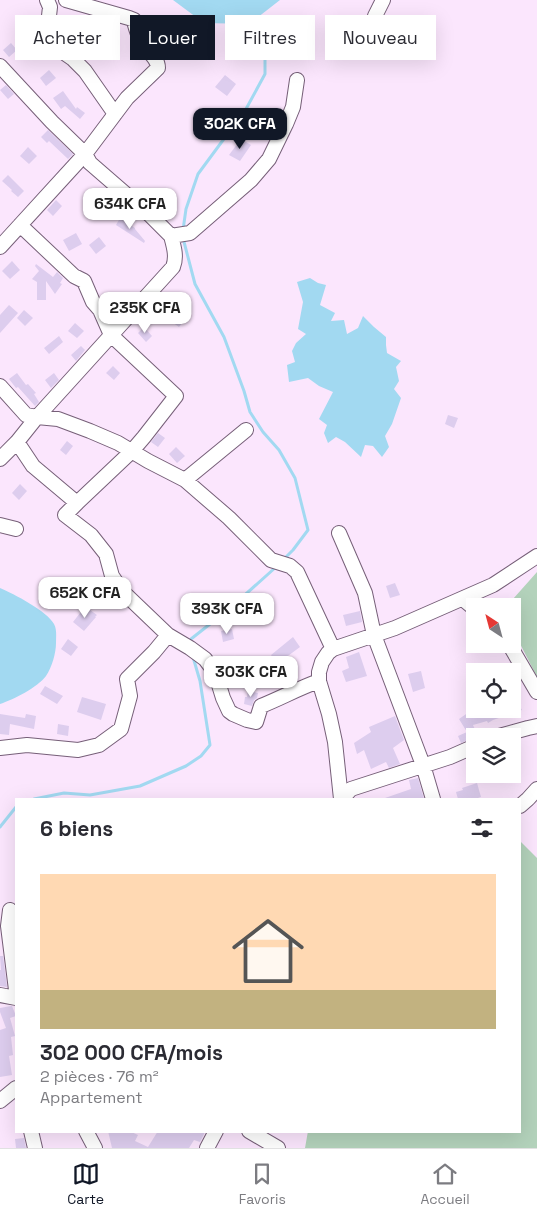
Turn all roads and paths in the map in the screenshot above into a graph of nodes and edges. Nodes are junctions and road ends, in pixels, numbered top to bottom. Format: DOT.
graph roads {
  1 [pos="47,0"];
  2 [pos="66,0"];
  3 [pos="383,0"];
  4 [pos="376,15"];
  5 [pos="0,66"];
  6 [pos="296,80"];
  7 [pos="115,114"];
  8 [pos="85,154"];
  9 [pos="20,225"];
  10 [pos="171,236"];
  11 [pos="0,247"];
  12 [pos="111,335"];
  13 [pos="0,386"];
  14 [pos="37,418"];
  15 [pos="246,430"];
  16 [pos="17,442"];
  17 [pos="132,451"];
  18 [pos="0,459"];
  19 [pos="186,480"];
  20 [pos="77,502"];
  21 [pos="0,525"];
  22 [pos="16,530"];
  23 [pos="339,533"];
  24 [pos="537,556"];
  25 [pos="463,598"];
  26 [pos="466,601"];
  27 [pos="168,635"];
  28 [pos="374,635"];
  29 [pos="333,649"];
  30 [pos="514,653"];
  31 [pos="320,681"];
  32 [pos="537,692"];
  33 [pos="537,726"];
  34 [pos="521,730"];
  35 [pos="0,748"];
  36 [pos="466,750"];
  37 [pos="423,765"];
  38 [pos="537,789"];
  39 [pos="341,798"];
  40 [pos="342,798"];
  41 [pos="433,798"];
  42 [pos="521,805"];
  43 [pos="10,910"];
  44 [pos="15,982"];
  45 [pos="0,996"];
  46 [pos="15,998"];
  47 [pos="15,1089"];
  48 [pos="0,1101"];
  49 [pos="31,1133"];
  50 [pos="87,1133"];
  51 [pos="215,1133"];
  52 [pos="252,1133"];
  53 [pos="35,1148"];
  54 [pos="95,1148"];
  55 [pos="206,1148"];
  56 [pos="278,1148"];
  1 -- 7 [label="street"];
  2 -- 7 [label="street"];
  3 -- 4 [label="street"];
  5 -- 8 [label="street"];
  6 -- 10 [label="street"];
  7 -- 8 [label="street"];
  8 -- 9 [label="street"];
  8 -- 10 [label="street"];
  9 -- 11 [label="street"];
  9 -- 12 [label="street"];
  10 -- 12 [label="street"];
  12 -- 14 [label="street"];
  12 -- 17 [label="street"];
  13 -- 14 [label="street"];
  14 -- 16 [label="street"];
  14 -- 17 [label="street"];
  15 -- 19 [label="street"];
  16 -- 18 [label="street"];
  16 -- 20 [label="street"];
  17 -- 19 [label="street"];
  17 -- 20 [label="street"];
  19 -- 29 [label="street"];
  20 -- 27 [label="street"];
  21 -- 22 [label="street"];
  23 -- 28 [label="street"];
  24 -- 25 [label="street"];
  25 -- 26 [label="street"];
  25 -- 28 [label="street"];
  27 -- 31 [label="street"];
  27 -- 35 [label="street"];
  28 -- 29 [label="street"];
  28 -- 37 [label="street"];
  29 -- 31 [label="street"];
  30 -- 32 [label="street"];
  31 -- 39 [label="street"];
  33 -- 34 [label="street"];
  36 -- 37 [label="street"];
  37 -- 40 [label="street"];
  37 -- 41 [label="street"];
  38 -- 42 [label="street"];
  43 -- 44 [label="street"];
  45 -- 46 [label="street"];
  47 -- 48 [label="street"];
  49 -- 53 [label="street"];
  50 -- 54 [label="street"];
  51 -- 55 [label="street"];
  52 -- 56 [label="street"];
}
